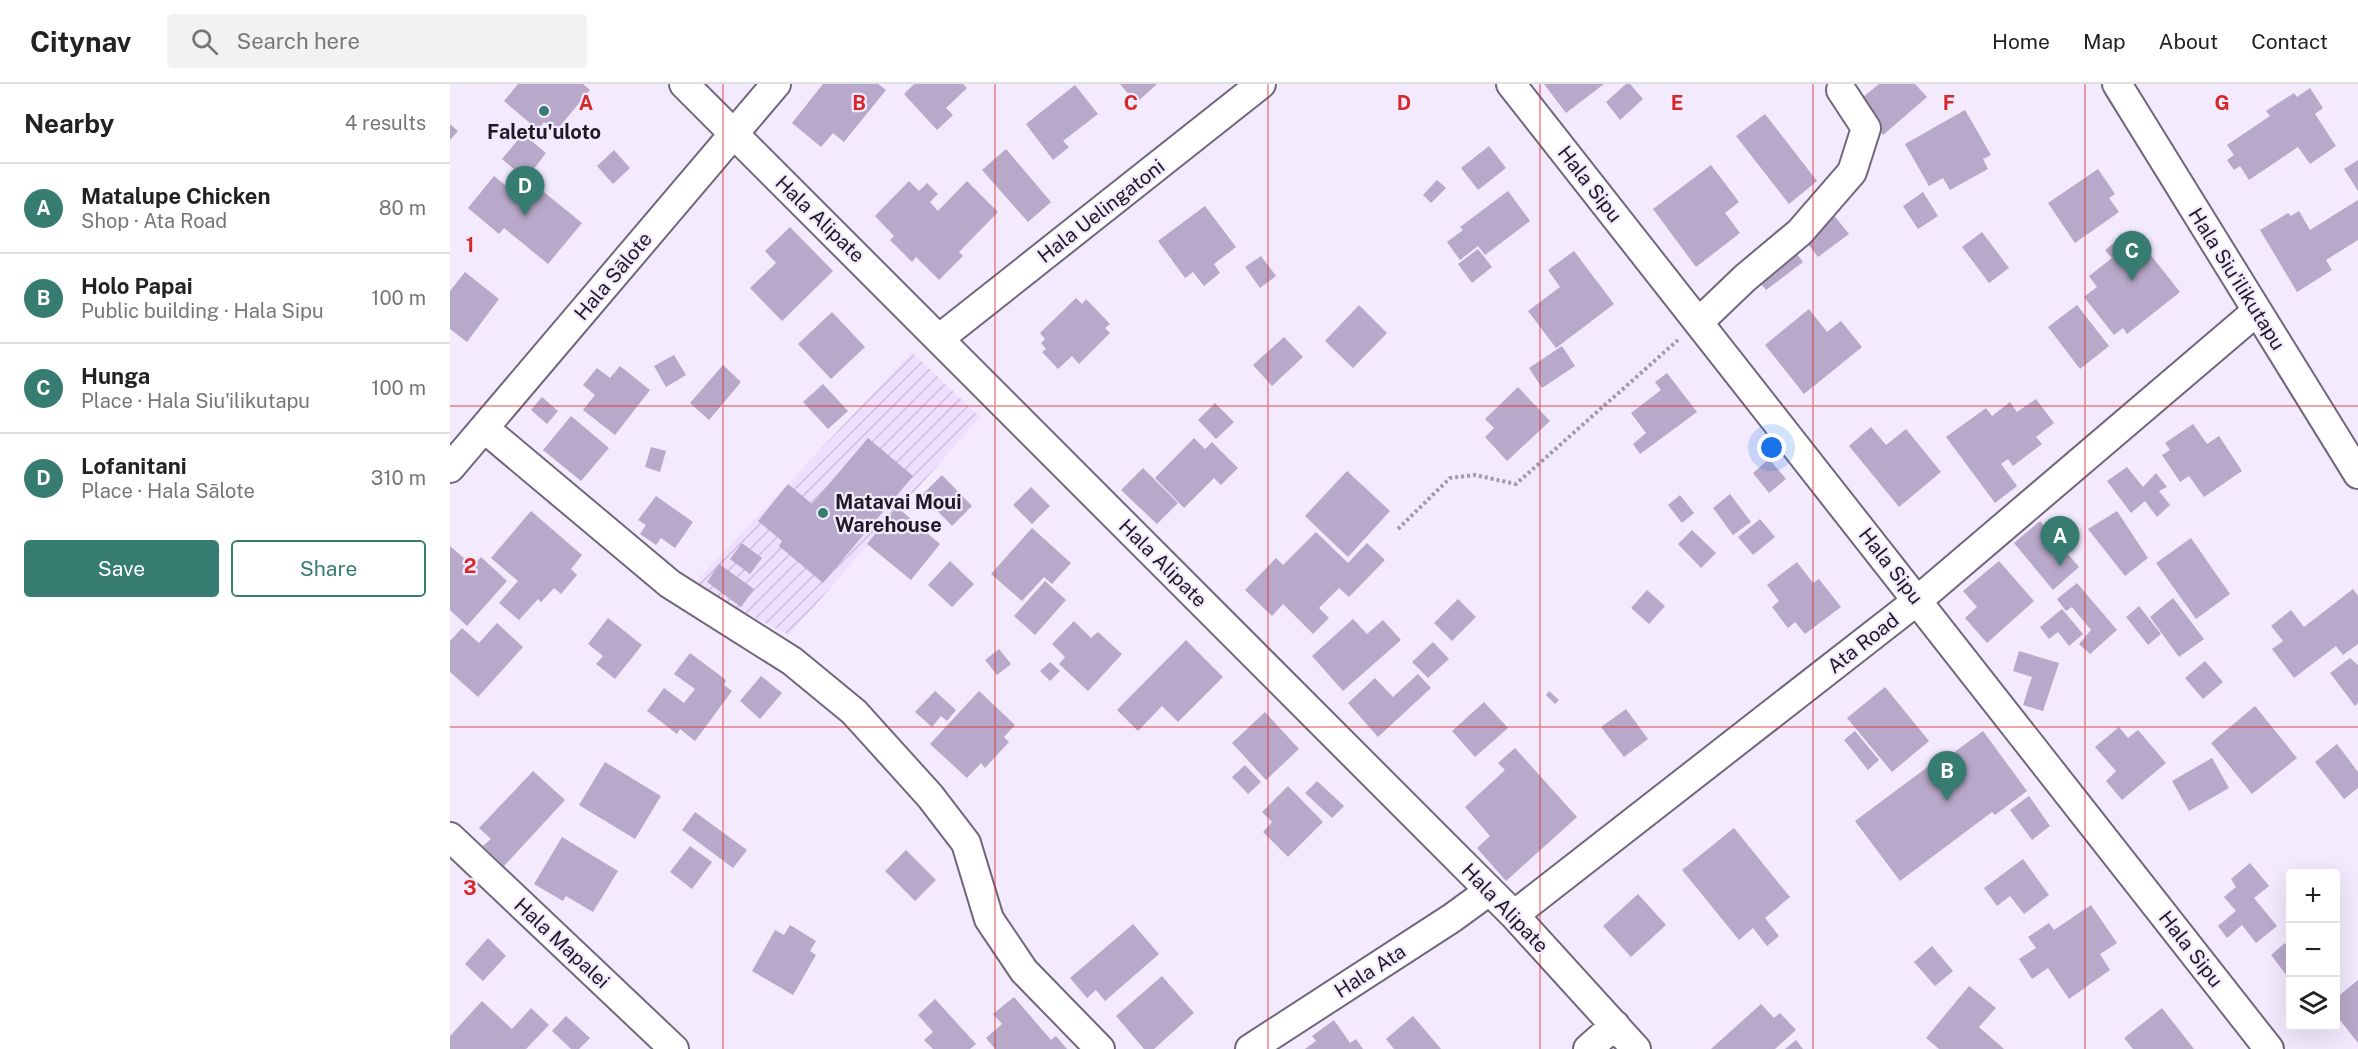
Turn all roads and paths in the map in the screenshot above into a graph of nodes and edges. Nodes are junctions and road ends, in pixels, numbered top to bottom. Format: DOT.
graph roads {
  1 [pos="684,84"];
  2 [pos="776,84"];
  3 [pos="1262,84"];
  4 [pos="1511,84"];
  5 [pos="2117,84"];
  6 [pos="1841,90"];
  7 [pos="733,135"];
  8 [pos="2257,311"];
  9 [pos="1699,322"];
  10 [pos="940,338"];
  11 [pos="484,428"];
  12 [pos="450,468"];
  13 [pos="2358,474"];
  14 [pos="1398,529"];
  15 [pos="1918,600"];
  16 [pos="450,837"];
  17 [pos="1489,891"];
  18 [pos="1514,915"];
  19 [pos="1614,1025"];
  20 [pos="674,1049"];
  21 [pos="1100,1049"];
  22 [pos="1250,1049"];
  23 [pos="1588,1049"];
  24 [pos="1636,1049"];
  25 [pos="2269,1049"];
  1 -- 7 [label="street, Hala Alipate"];
  2 -- 7 [label="street, Hala Sālote"];
  3 -- 10 [label="street, Hala Uelingatoni"];
  4 -- 9 [label="street, Hala Sipu"];
  5 -- 8 [label="street, Hala Siu'ilikutapu"];
  6 -- 9 [label="street"];
  7 -- 10 [label="street, Hala Alipate"];
  7 -- 11 [label="street, Hala Sālote"];
  8 -- 13 [label="street, Hala Siu'ilikutapu"];
  8 -- 15 [label="street, Ata Road"];
  9 -- 14 [label="path"];
  9 -- 15 [label="street, Hala Sipu"];
  10 -- 17 [label="street, Hala Alipate"];
  11 -- 12 [label="street, Hala Sālote"];
  11 -- 21 [label="street"];
  15 -- 18 [label="street, Ata Road"];
  15 -- 25 [label="street, Hala Sipu"];
  16 -- 20 [label="street, Hala Mapalei"];
  17 -- 18 [label="street, Hala Alipate"];
  17 -- 22 [label="street, Hala Ata"];
  18 -- 19 [label="street, Hala Alipate"];
  19 -- 23 [label="street"];
  19 -- 24 [label="street, Hala Alipate"];
}
